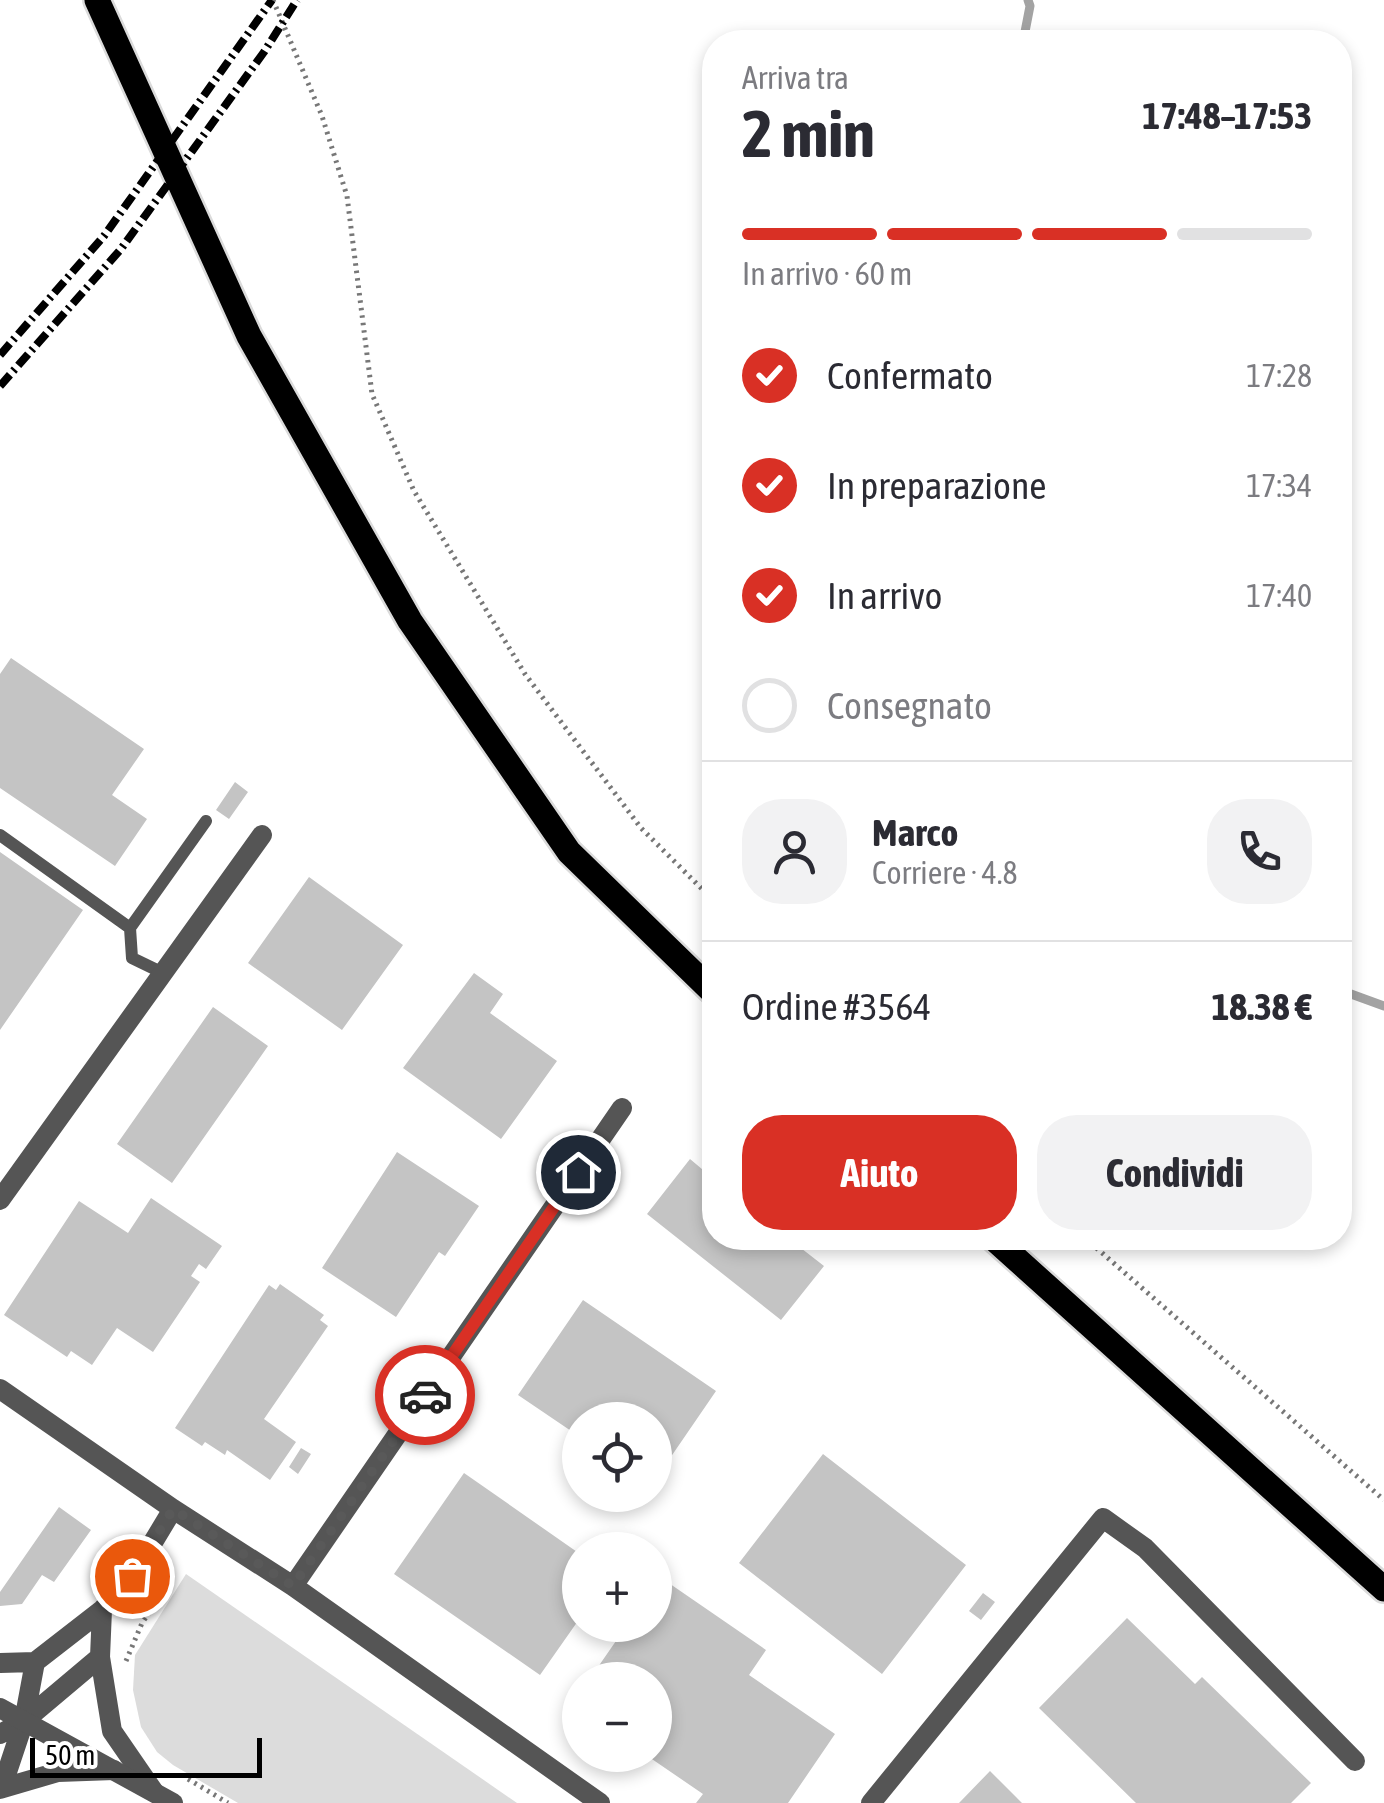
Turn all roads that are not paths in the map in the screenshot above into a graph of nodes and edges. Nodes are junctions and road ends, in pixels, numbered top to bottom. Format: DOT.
graph roads {
  1 [pos="97,0"];
  2 [pos="206,821"];
  3 [pos="0,835"];
  4 [pos="262,835"];
  5 [pos="130,928"];
  6 [pos="163,973"];
  7 [pos="702,981"];
  8 [pos="622,1108"];
  9 [pos="0,1200"];
  10 [pos="1006,1250"];
  11 [pos="0,1390"];
  12 [pos="173,1509"];
  13 [pos="293,1586"];
  14 [pos="1384,1589"];
  15 [pos="102,1610"];
  16 [pos="100,1657"];
  17 [pos="35,1662"];
  18 [pos="0,1663"];
  19 [pos="0,1708"];
  20 [pos="24,1721"];
  21 [pos="0,1734"];
  22 [pos="1355,1760"];
  23 [pos="114,1770"];
  24 [pos="1,1788"];
  25 [pos="154,1792"];
  26 [pos="173,1803"];
  27 [pos="600,1803"];
  28 [pos="871,1803"];
  1 -- 7 [label="main road"];
  2 -- 5 [label="lane"];
  3 -- 5 [label="lane"];
  4 -- 6 [label="street"];
  5 -- 6 [label="lane"];
  6 -- 9 [label="street"];
  8 -- 13 [label="street"];
  10 -- 14 [label="main road"];
  11 -- 12 [label="street"];
  12 -- 13 [label="street"];
  12 -- 15 [label="street"];
  13 -- 27 [label="street"];
  15 -- 16 [label="street"];
  15 -- 17 [label="street"];
  16 -- 20 [label="street"];
  16 -- 25 [label="street"];
  17 -- 18 [label="street"];
  17 -- 20 [label="street"];
  19 -- 20 [label="street"];
  20 -- 21 [label="street"];
  20 -- 23 [label="street"];
  20 -- 24 [label="street"];
  22 -- 28 [label="street"];
  23 -- 24 [label="street"];
  23 -- 25 [label="street"];
  25 -- 26 [label="street"];
}
